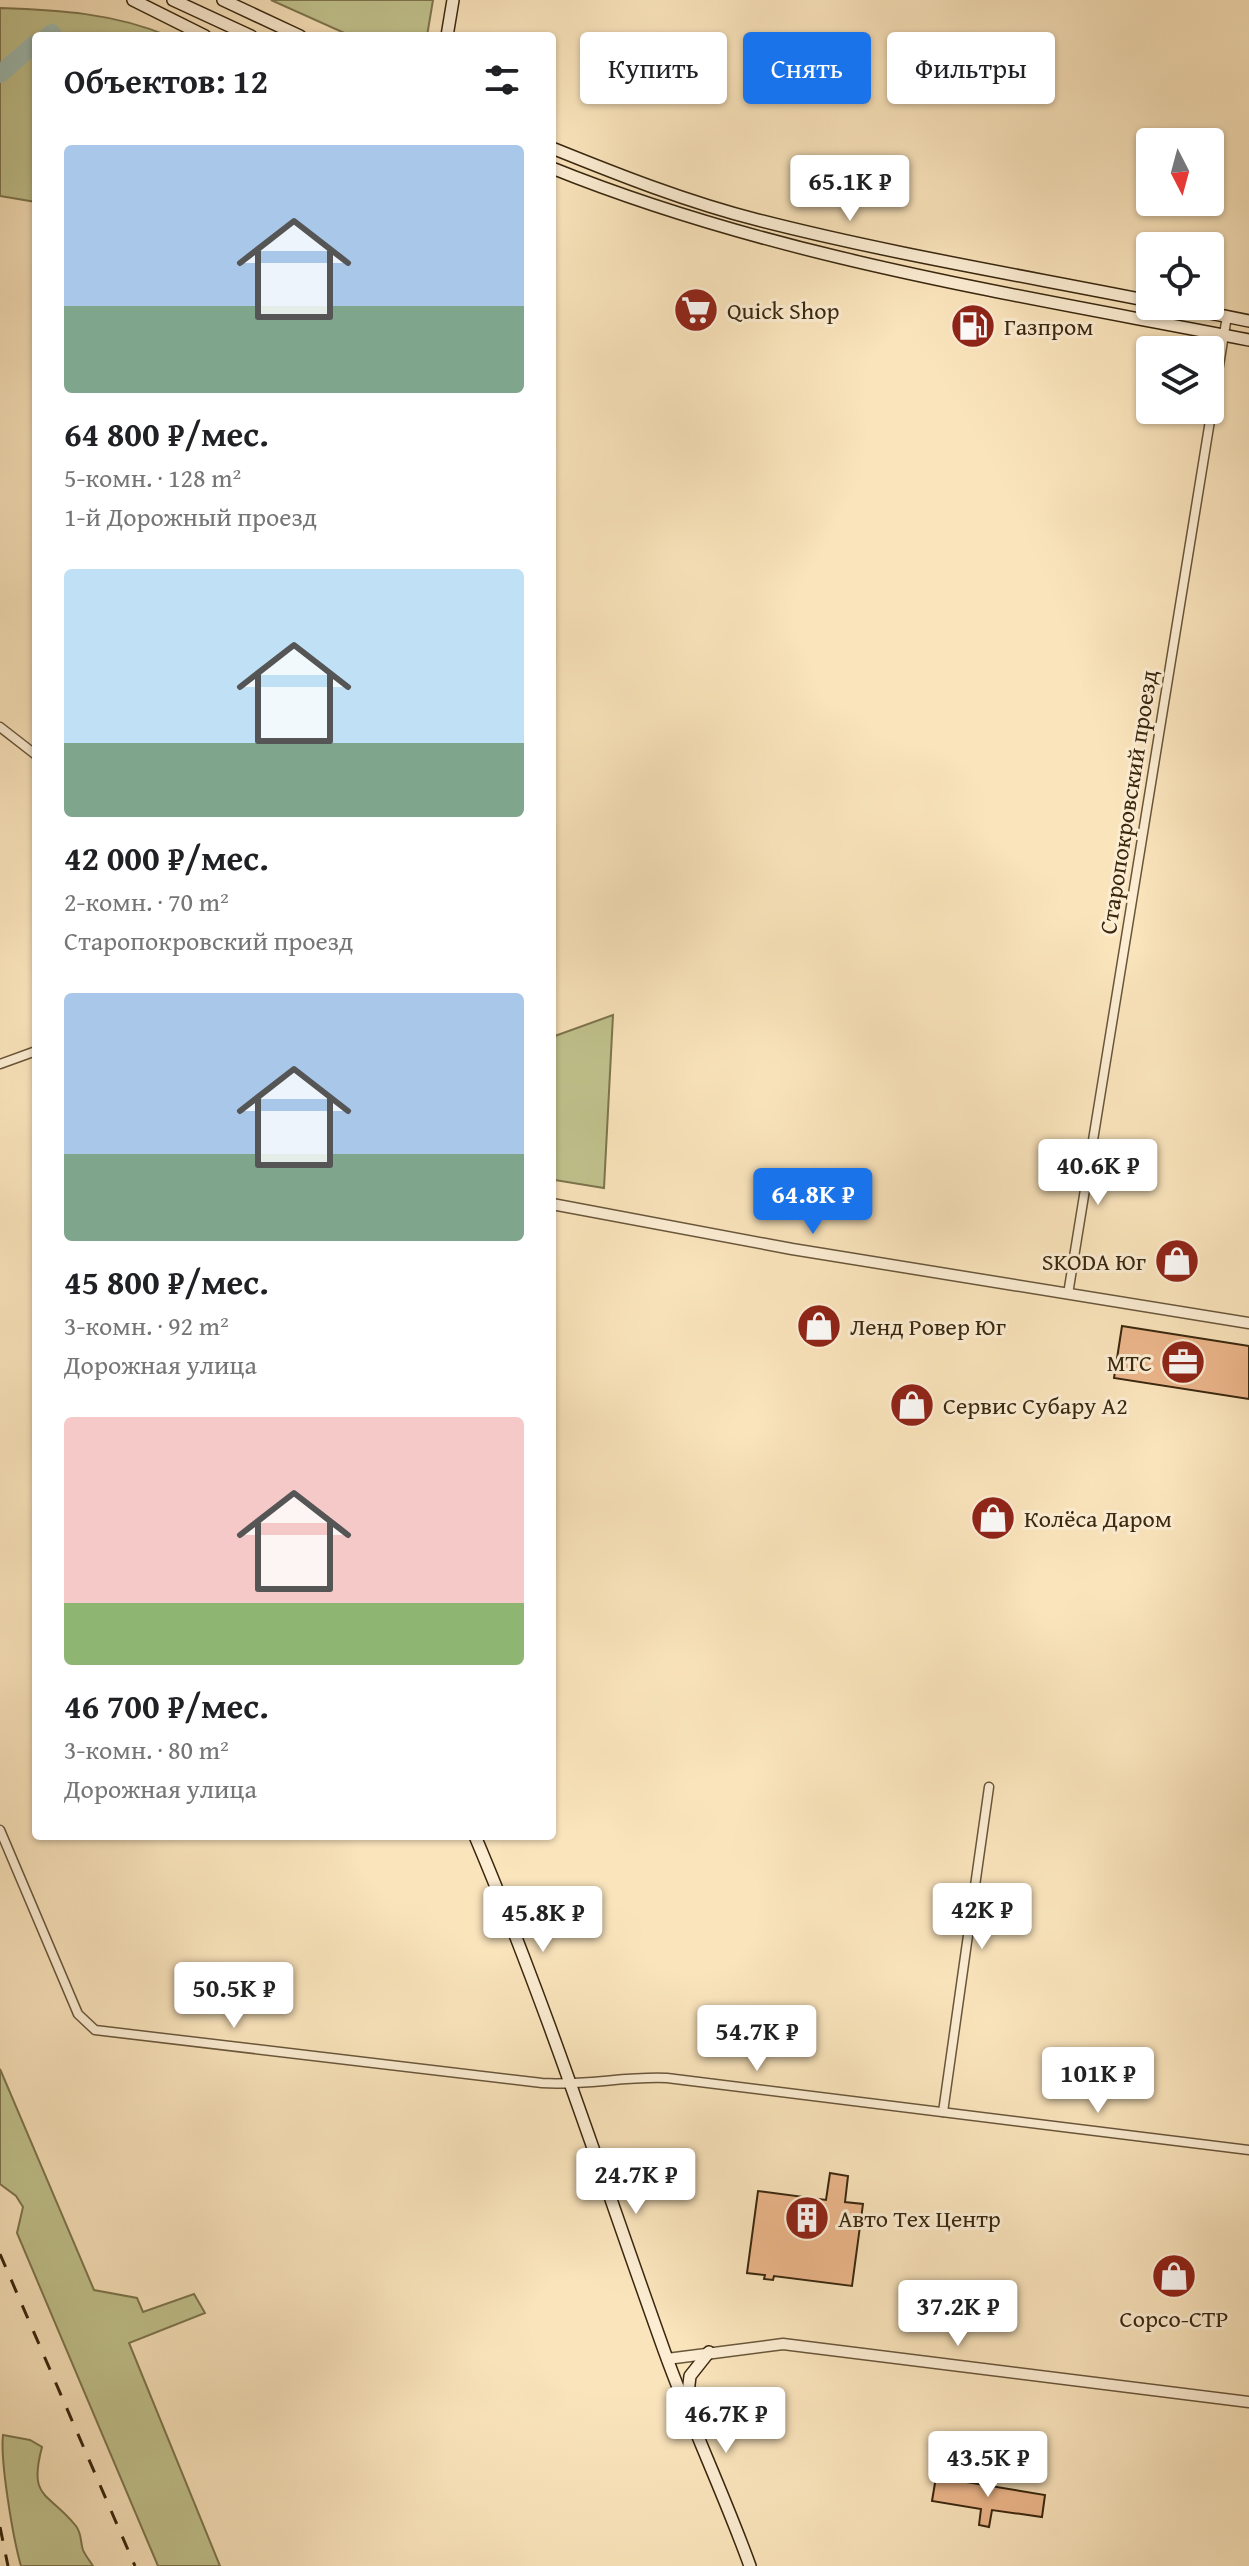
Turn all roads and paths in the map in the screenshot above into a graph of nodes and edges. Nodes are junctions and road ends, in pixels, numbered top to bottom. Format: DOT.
graph roads {
  1 [pos="133,0"];
  2 [pos="173,0"];
  3 [pos="223,0"];
  4 [pos="453,0"];
  5 [pos="197,32"];
  6 [pos="242,32"];
  7 [pos="291,32"];
  8 [pos="448,32"];
  9 [pos="556,150"];
  10 [pos="556,170"];
  11 [pos="1136,298"];
  12 [pos="1224,315"];
  13 [pos="1227,316"];
  14 [pos="1249,321"];
  15 [pos="1224,335"];
  16 [pos="1249,340"];
  17 [pos="0,727"];
  18 [pos="32,752"];
  19 [pos="32,1052"];
  20 [pos="0,1064"];
  21 [pos="556,1205"];
  22 [pos="1068,1294"];
  23 [pos="1249,1323"];
  24 [pos="989,1787"];
  25 [pos="0,1830"];
  26 [pos="477,1840"];
  27 [pos="573,2086"];
  28 [pos="943,2112"];
  29 [pos="1249,2150"];
  30 [pos="709,2352"];
  31 [pos="667,2359"];
  32 [pos="1249,2402"];
  33 [pos="687,2407"];
  34 [pos="750,2566"];
  1 -- 5 [label="main road"];
  2 -- 6 [label="main road"];
  3 -- 7 [label="main road"];
  4 -- 8 [label="main road"];
  9 -- 11 [label="main road"];
  10 -- 15 [label="main road"];
  12 -- 13 [label="main road"];
  13 -- 14 [label="main road"];
  13 -- 15 [label="street, Старопокровский проезд"];
  15 -- 16 [label="main road"];
  15 -- 22 [label="street, Старопокровский проезд"];
  17 -- 18 [label="street"];
  19 -- 20 [label="street"];
  21 -- 22 [label="street"];
  22 -- 23 [label="street"];
  24 -- 28 [label="street"];
  25 -- 27 [label="street"];
  26 -- 27 [label="main road"];
  27 -- 28 [label="street"];
  27 -- 31 [label="main road"];
  28 -- 29 [label="street"];
  30 -- 31 [label="street"];
  30 -- 32 [label="street"];
  30 -- 33 [label="main road"];
  31 -- 33 [label="main road"];
  33 -- 34 [label="main road"];
}
